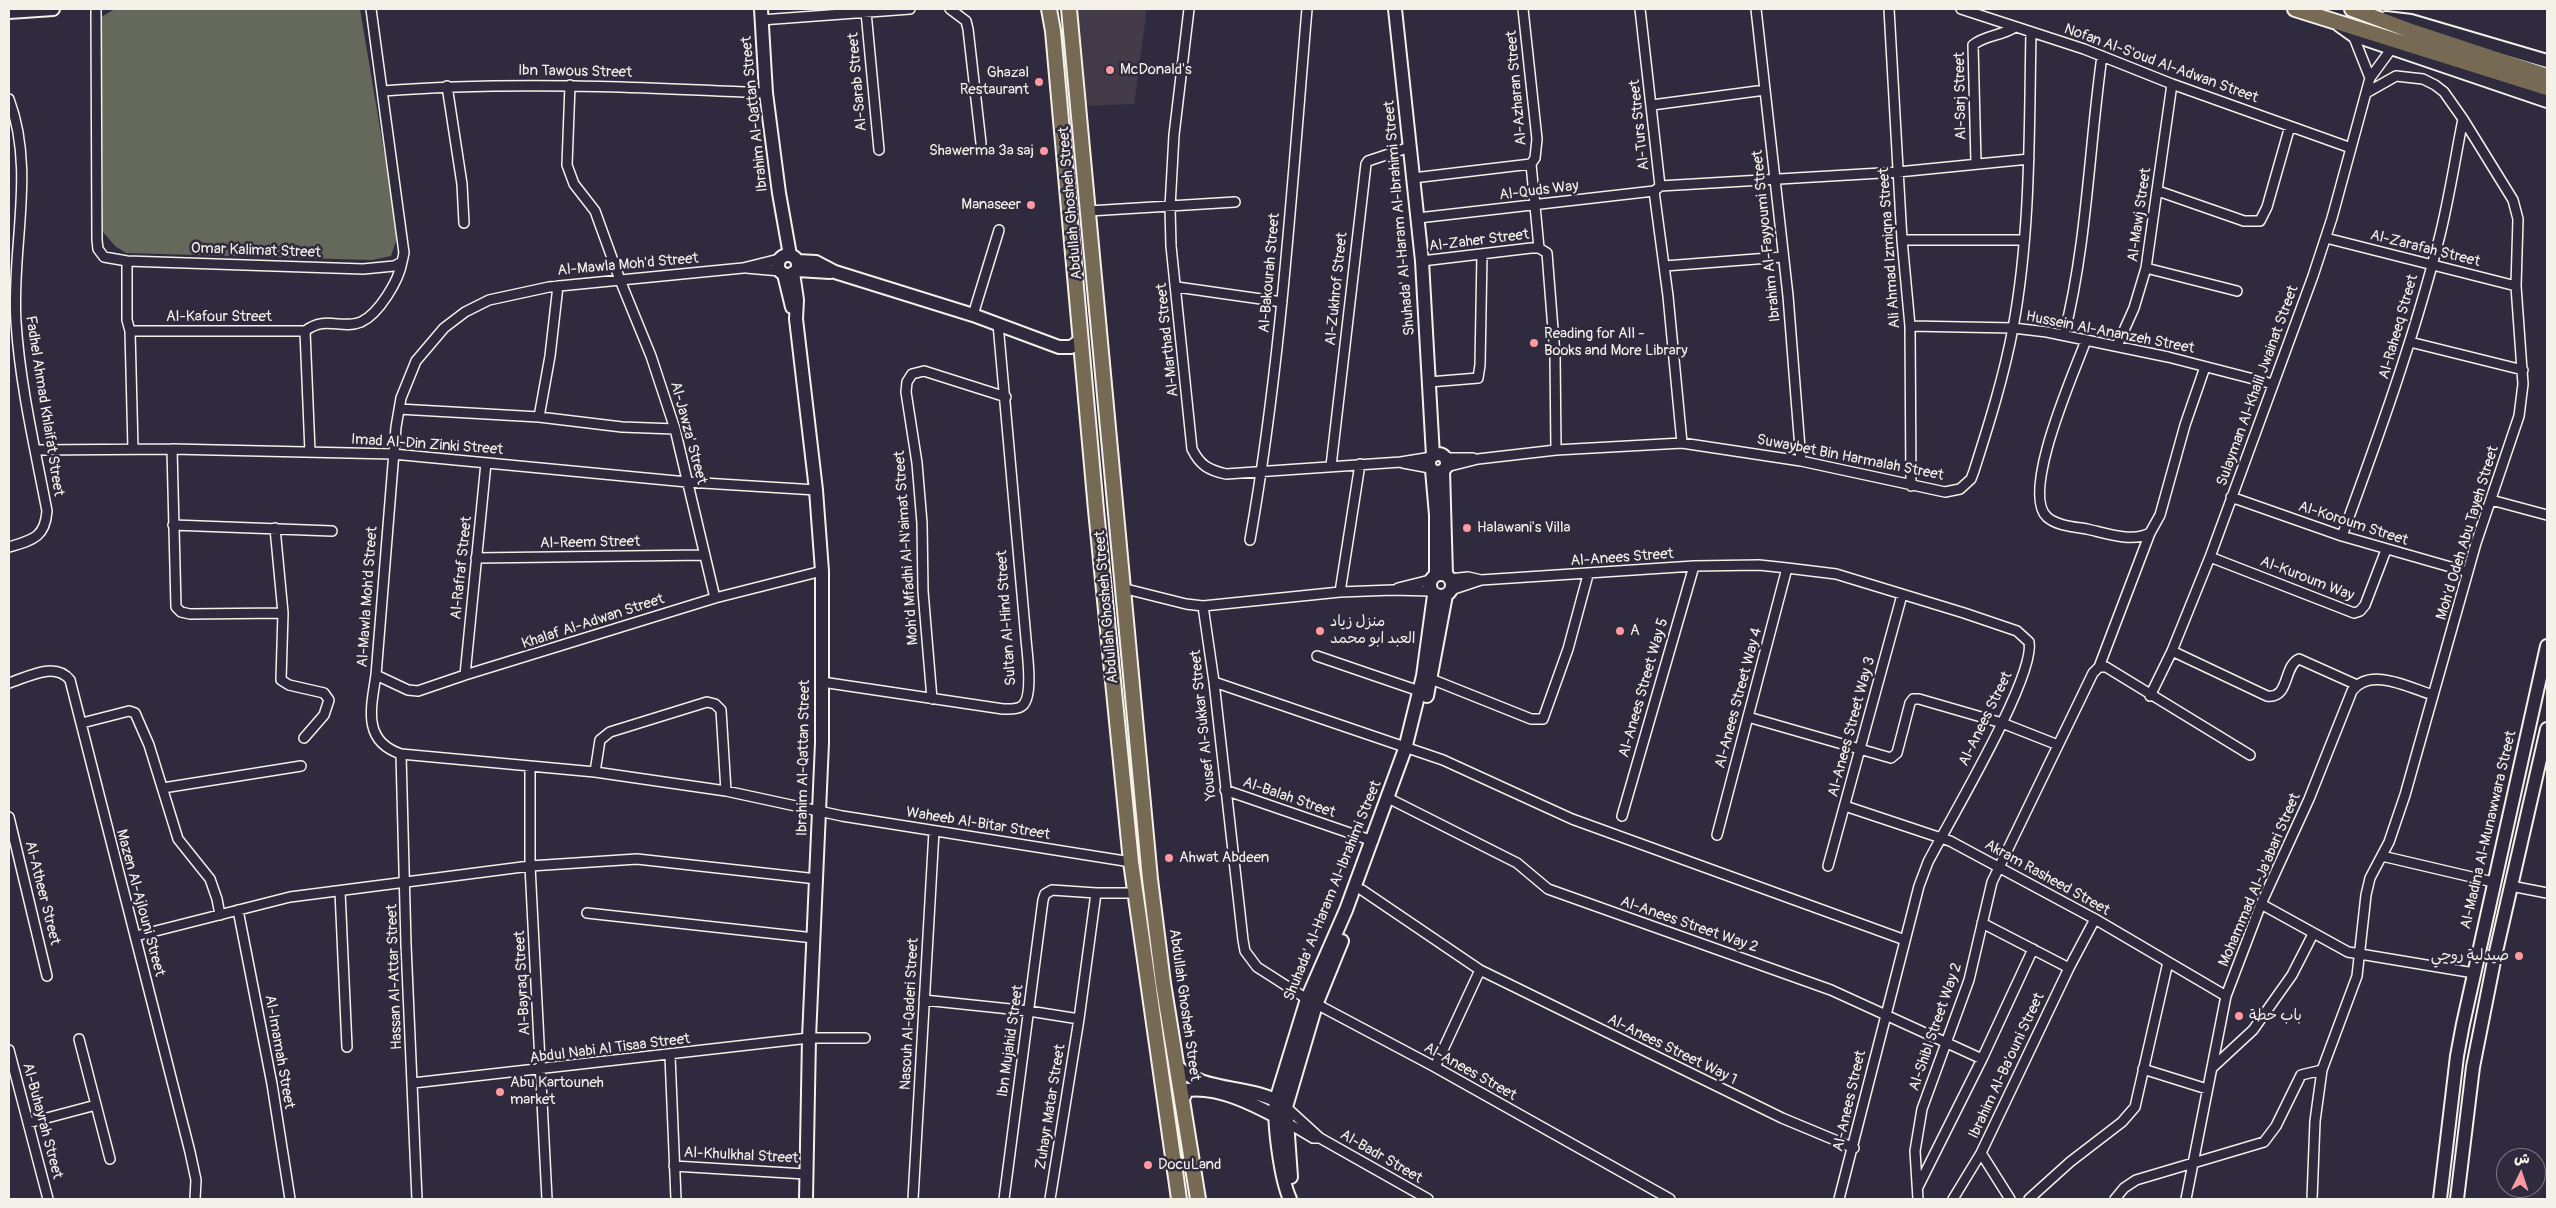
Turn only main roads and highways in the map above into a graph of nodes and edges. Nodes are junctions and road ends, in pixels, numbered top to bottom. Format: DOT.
graph roads {
  1 [pos="1050,9"];
  2 [pos="1069,9"];
  3 [pos="2295,9"];
  4 [pos="2352,9"];
  5 [pos="2547,76"];
  6 [pos="2547,88"];
  7 [pos="1179,1199"];
  8 [pos="1198,1199"];
  1 -- 7 [label="main road, Abdullah Ghosheh Street"];
  2 -- 8 [label="main road, Abdullah Ghosheh Street"];
  3 -- 6 [label="main road"];
  4 -- 5 [label="main road"];
}
